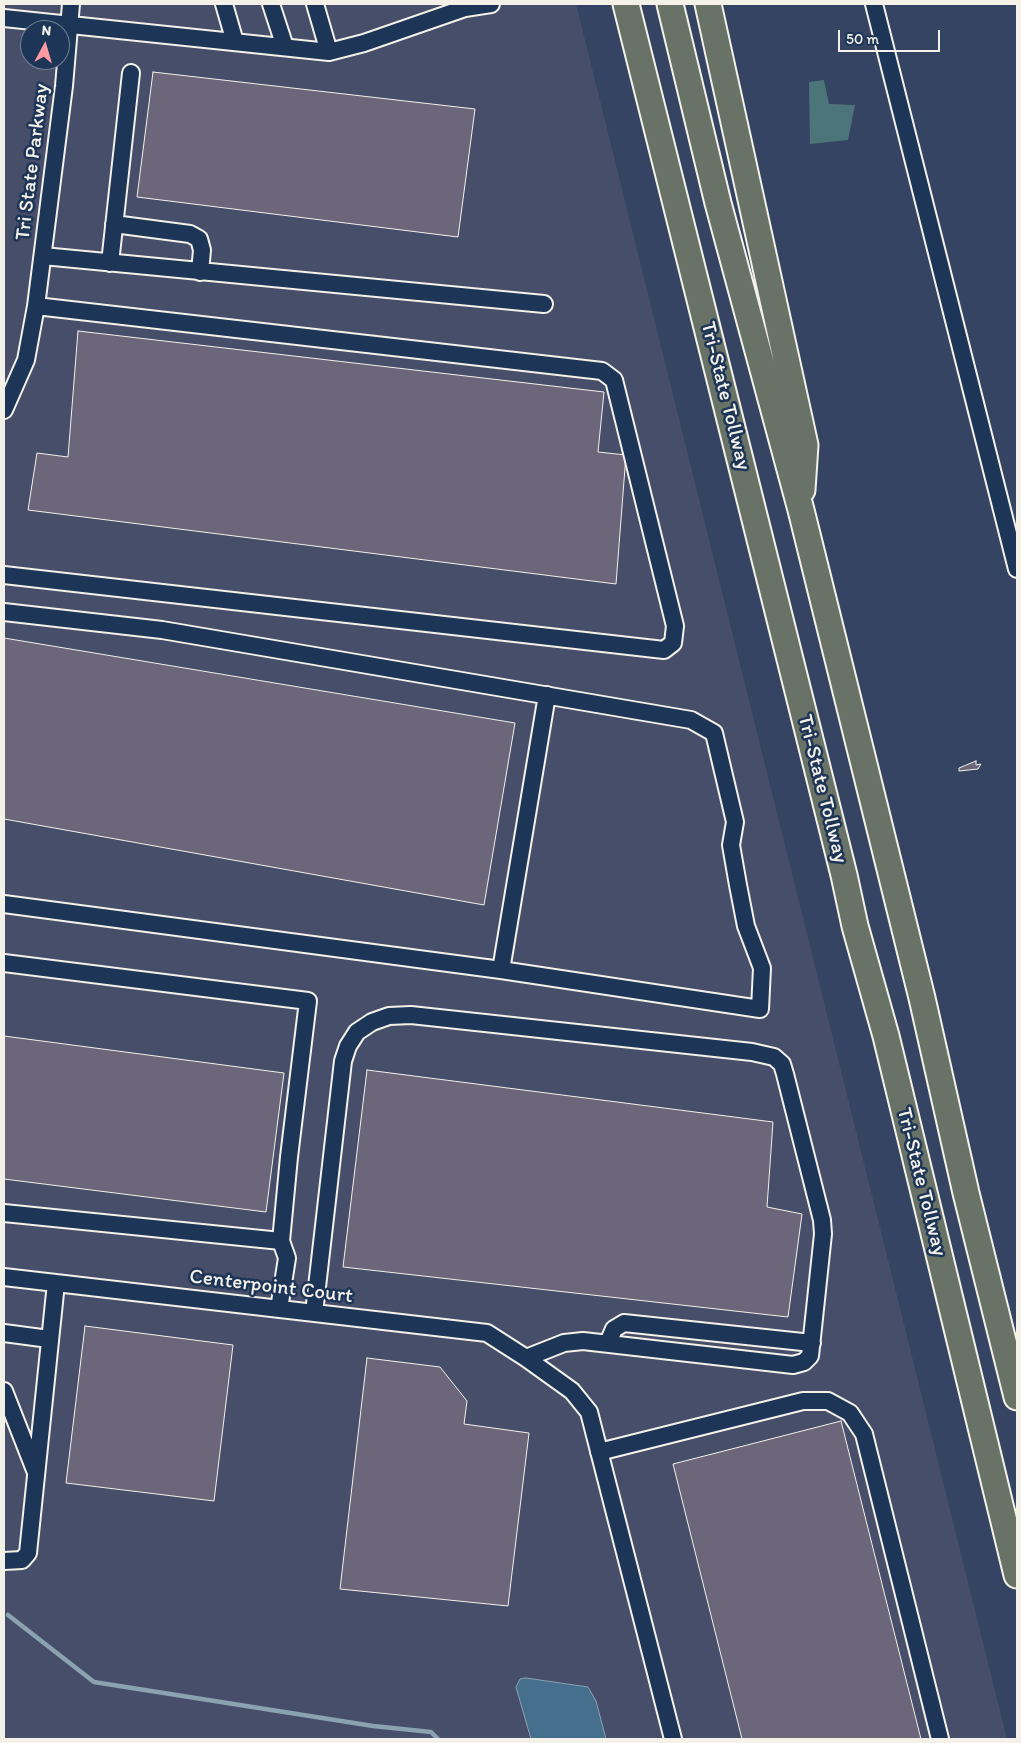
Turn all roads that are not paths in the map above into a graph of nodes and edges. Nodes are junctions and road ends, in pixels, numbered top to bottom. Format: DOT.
graph roads {
  1 [pos="71,4"];
  2 [pos="224,4"];
  3 [pos="271,4"];
  4 [pos="315,4"];
  5 [pos="491,4"];
  6 [pos="626,4"];
  7 [pos="670,4"];
  8 [pos="708,4"];
  9 [pos="874,4"];
  10 [pos="4,18"];
  11 [pos="26,20"];
  12 [pos="69,20"];
  13 [pos="70,24"];
  14 [pos="235,42"];
  15 [pos="285,48"];
  16 [pos="328,52"];
  17 [pos="64,70"];
  18 [pos="131,73"];
  19 [pos="114,224"];
  20 [pos="43,256"];
  21 [pos="110,263"];
  22 [pos="200,272"];
  23 [pos="544,304"];
  24 [pos="36,306"];
  25 [pos="4,410"];
  26 [pos="801,510"];
  27 [pos="1017,568"];
  28 [pos="4,576"];
  29 [pos="4,612"];
  30 [pos="547,695"];
  31 [pos="4,904"];
  32 [pos="4,963"];
  33 [pos="501,970"];
  34 [pos="4,1213"];
  35 [pos="281,1241"];
  36 [pos="4,1277"];
  37 [pos="56,1283"];
  38 [pos="279,1309"];
  39 [pos="314,1313"];
  40 [pos="4,1334"];
  41 [pos="729,1334"];
  42 [pos="49,1339"];
  43 [pos="608,1343"];
  44 [pos="812,1343"];
  45 [pos="727,1357"];
  46 [pos="526,1358"];
  47 [pos="4,1391"];
  48 [pos="1017,1397"];
  49 [pos="599,1452"];
  50 [pos="36,1472"];
  51 [pos="4,1561"];
  52 [pos="1017,1575"];
  53 [pos="673,1739"];
  54 [pos="940,1739"];
  1 -- 12 [label="street, Tri State Parkway"];
  2 -- 14 [label="street"];
  3 -- 15 [label="street"];
  4 -- 16 [label="street"];
  5 -- 16 [label="street"];
  6 -- 52 [label="highway, Tri-State Tollway"];
  7 -- 26 [label="highway, Tri-State Tollway"];
  8 -- 26 [label="highway"];
  9 -- 27 [label="street"];
  10 -- 11 [label="street"];
  13 -- 14 [label="street"];
  14 -- 15 [label="street"];
  15 -- 16 [label="street"];
  17 -- 20 [label="street, Tri State Parkway"];
  18 -- 19 [label="street"];
  19 -- 21 [label="street"];
  19 -- 22 [label="street"];
  20 -- 21 [label="street"];
  20 -- 24 [label="street, Tri State Parkway"];
  21 -- 22 [label="street"];
  22 -- 23 [label="street"];
  24 -- 25 [label="street, Tri State Parkway"];
  24 -- 28 [label="street"];
  26 -- 48 [label="highway, Tri-State Tollway"];
  29 -- 30 [label="street"];
  30 -- 33 [label="street"];
  30 -- 33 [label="street"];
  31 -- 33 [label="street"];
  32 -- 35 [label="street"];
  34 -- 35 [label="street"];
  35 -- 38 [label="street"];
  36 -- 37 [label="street, Centerpoint Court"];
  37 -- 38 [label="street, Centerpoint Court"];
  37 -- 42 [label="street"];
  38 -- 39 [label="street, Centerpoint Court"];
  39 -- 44 [label="street"];
  39 -- 46 [label="street, Centerpoint Court"];
  40 -- 42 [label="street"];
  41 -- 43 [label="street"];
  41 -- 44 [label="street"];
  41 -- 45 [label="street"];
  42 -- 50 [label="street"];
  43 -- 45 [label="street"];
  43 -- 46 [label="street"];
  44 -- 45 [label="street"];
  46 -- 49 [label="street, Centerpoint Court"];
  47 -- 50 [label="street"];
  49 -- 53 [label="street, Centerpoint Court"];
  49 -- 54 [label="street"];
  50 -- 51 [label="street"];
}
